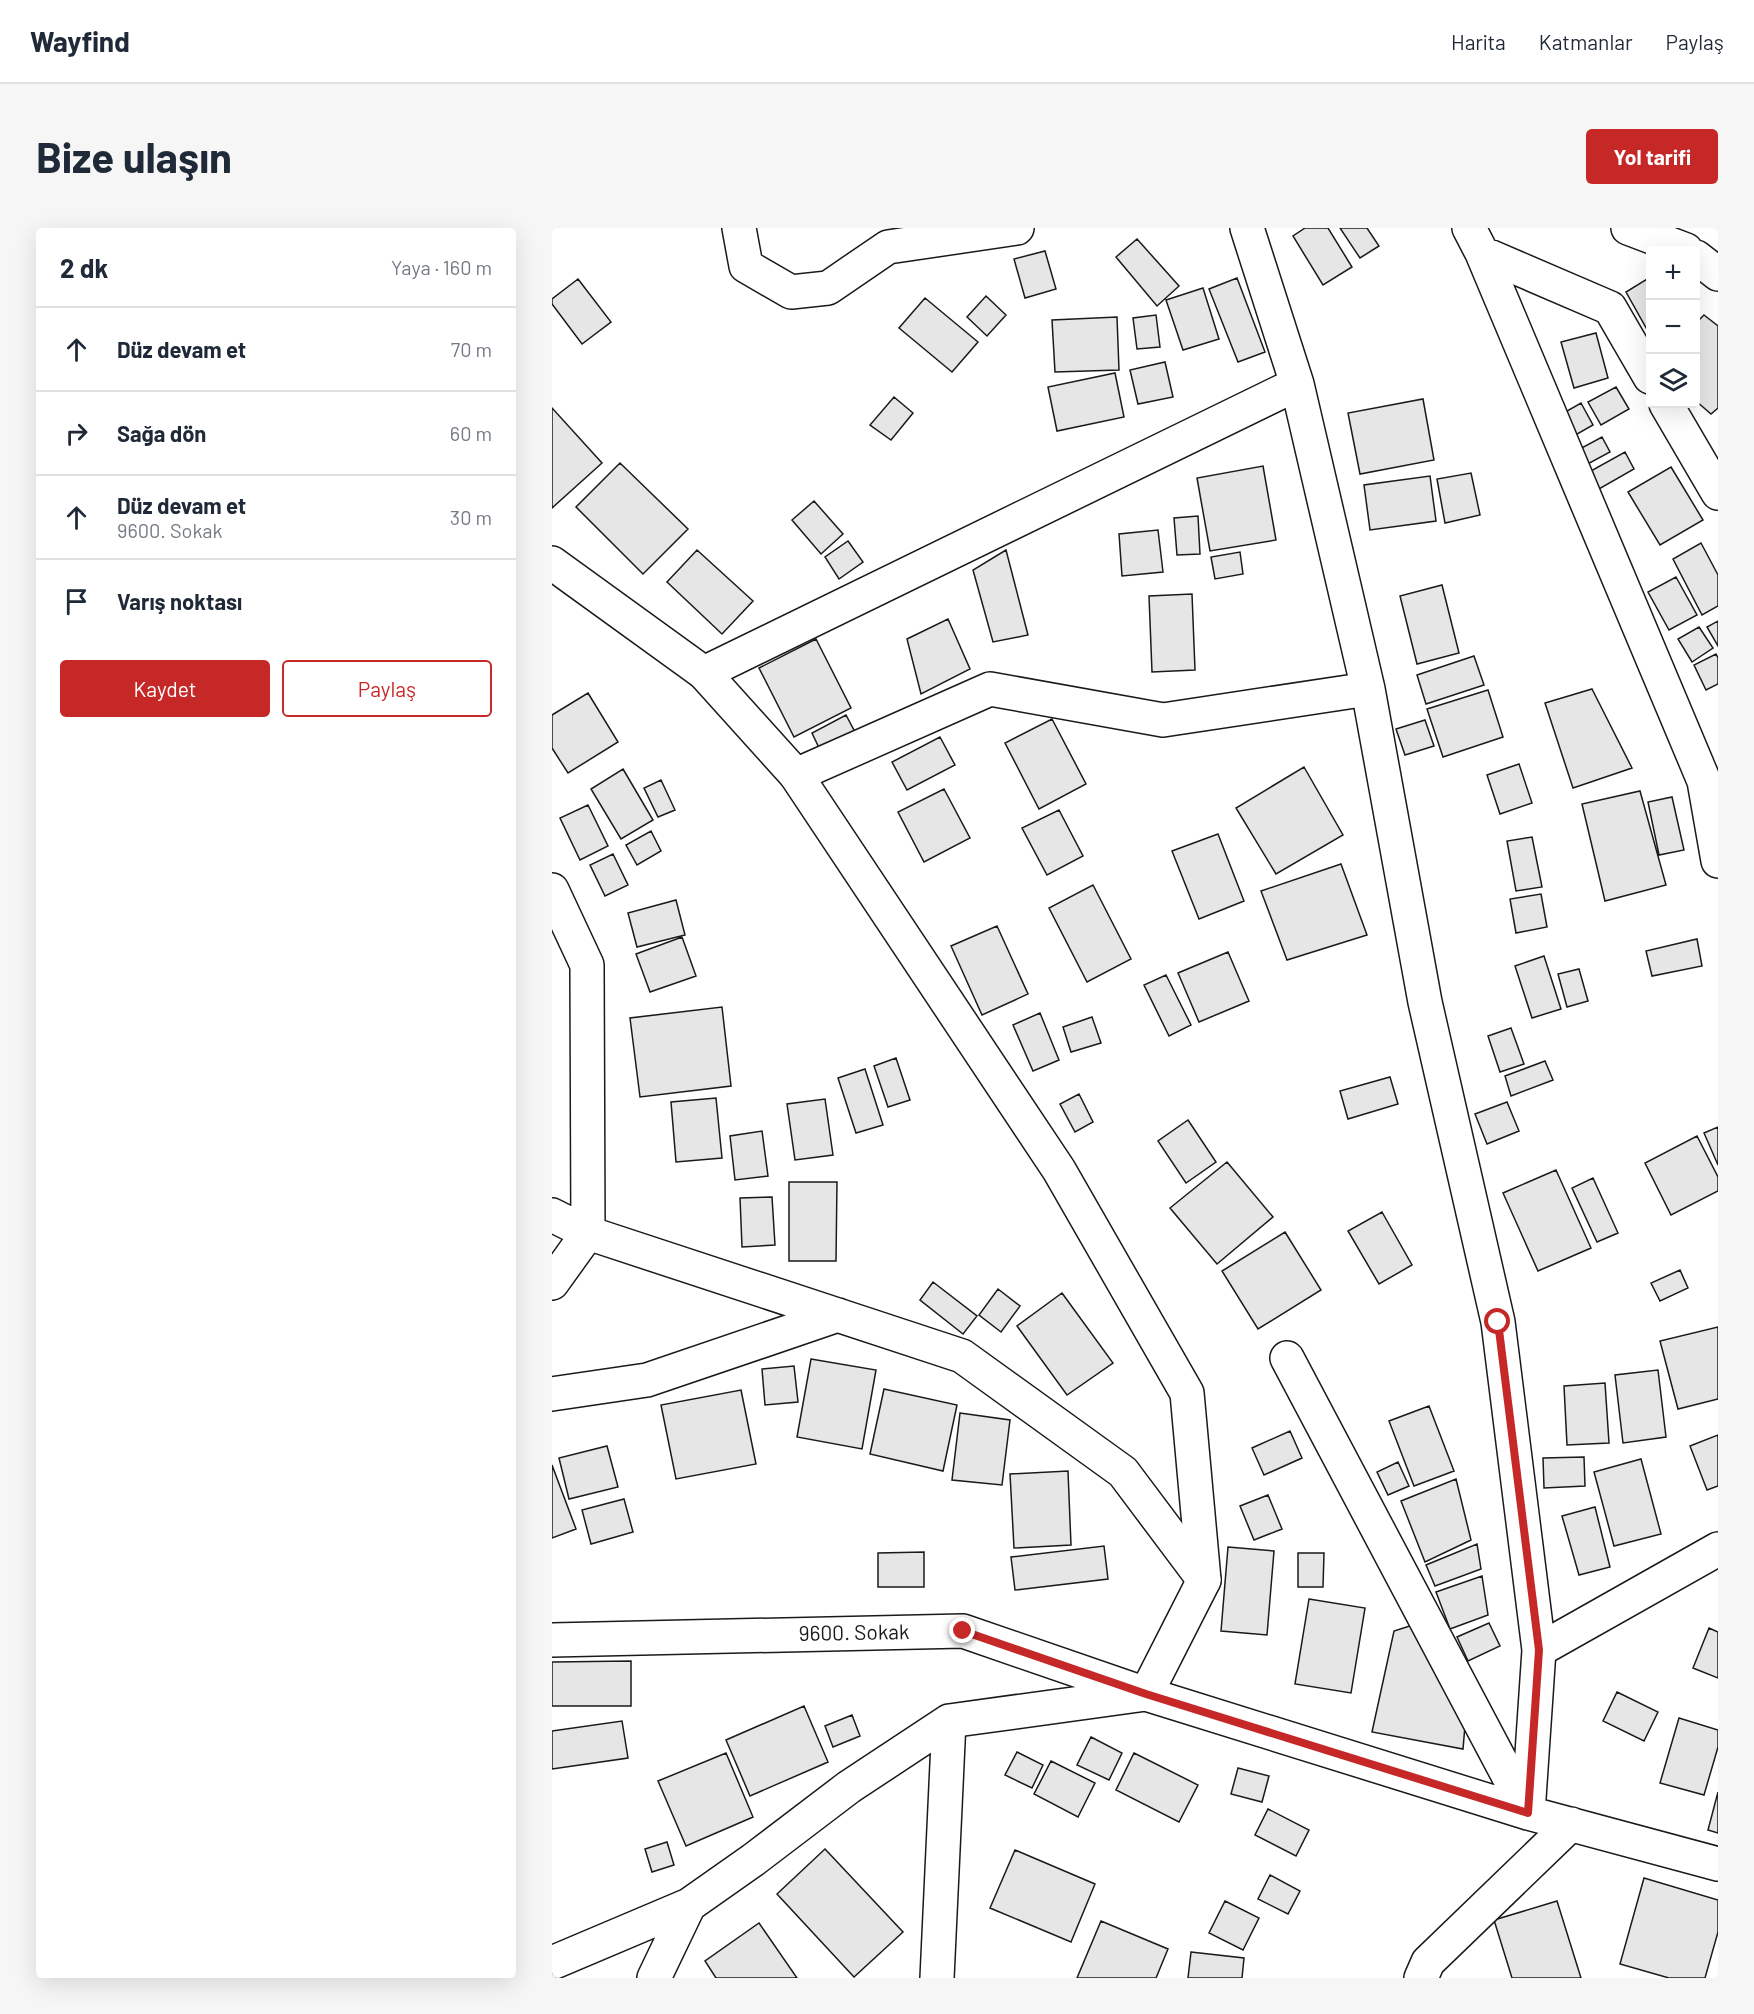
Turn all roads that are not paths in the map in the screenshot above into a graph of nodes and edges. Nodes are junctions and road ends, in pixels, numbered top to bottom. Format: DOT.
graph roads {
  1 [pos="739,228"];
  2 [pos="1017,228"];
  3 [pos="1247,228"];
  4 [pos="1628,228"];
  5 [pos="1476,241"];
  6 [pos="1675,246"];
  7 [pos="1700,261"];
  8 [pos="1718,274"];
  9 [pos="1646,370"];
  10 [pos="1297,384"];
  11 [pos="1668,408"];
  12 [pos="1718,493"];
  13 [pos="552,563"];
  14 [pos="705,673"];
  15 [pos="1368,689"];
  16 [pos="796,775"];
  17 [pos="1718,861"];
  18 [pos="552,890"];
  19 [pos="552,1215"];
  20 [pos="588,1233"];
  21 [pos="552,1283"];
  22 [pos="838,1315"];
  23 [pos="1287,1358"];
  24 [pos="552,1394"];
  25 [pos="1718,1549"];
  26 [pos="1204,1580"];
  27 [pos="552,1640"];
  28 [pos="1539,1650"];
  29 [pos="1146,1694"];
  30 [pos="949,1721"];
  31 [pos="1528,1813"];
  32 [pos="1570,1824"];
  33 [pos="1718,1864"];
  34 [pos="689,1905"];
  35 [pos="552,1963"];
  36 [pos="654,1978"];
  37 [pos="937,1978"];
  38 [pos="1421,1978"];
  1 -- 2 [label="street"];
  3 -- 10 [label="street"];
  4 -- 6 [label="street"];
  5 -- 9 [label="street"];
  5 -- 17 [label="street"];
  7 -- 8 [label="street"];
  10 -- 14 [label="street"];
  10 -- 15 [label="street"];
  11 -- 12 [label="street"];
  13 -- 14 [label="street"];
  14 -- 16 [label="street"];
  15 -- 16 [label="street"];
  15 -- 28 [label="street"];
  16 -- 26 [label="street"];
  18 -- 20 [label="street"];
  19 -- 20 [label="street"];
  20 -- 21 [label="street"];
  20 -- 22 [label="street"];
  22 -- 24 [label="street"];
  22 -- 26 [label="street"];
  23 -- 31 [label="street"];
  25 -- 28 [label="street"];
  26 -- 29 [label="street"];
  27 -- 29 [label="street, 9600. Sokak"];
  28 -- 31 [label="street"];
  29 -- 30 [label="street"];
  29 -- 31 [label="street, 9600. Sokak"];
  30 -- 34 [label="street"];
  30 -- 37 [label="street"];
  31 -- 32 [label="street, 9600. Sokak"];
  32 -- 33 [label="street, 9600. Sokak"];
  32 -- 38 [label="street"];
  34 -- 35 [label="street"];
  34 -- 36 [label="street"];
}
